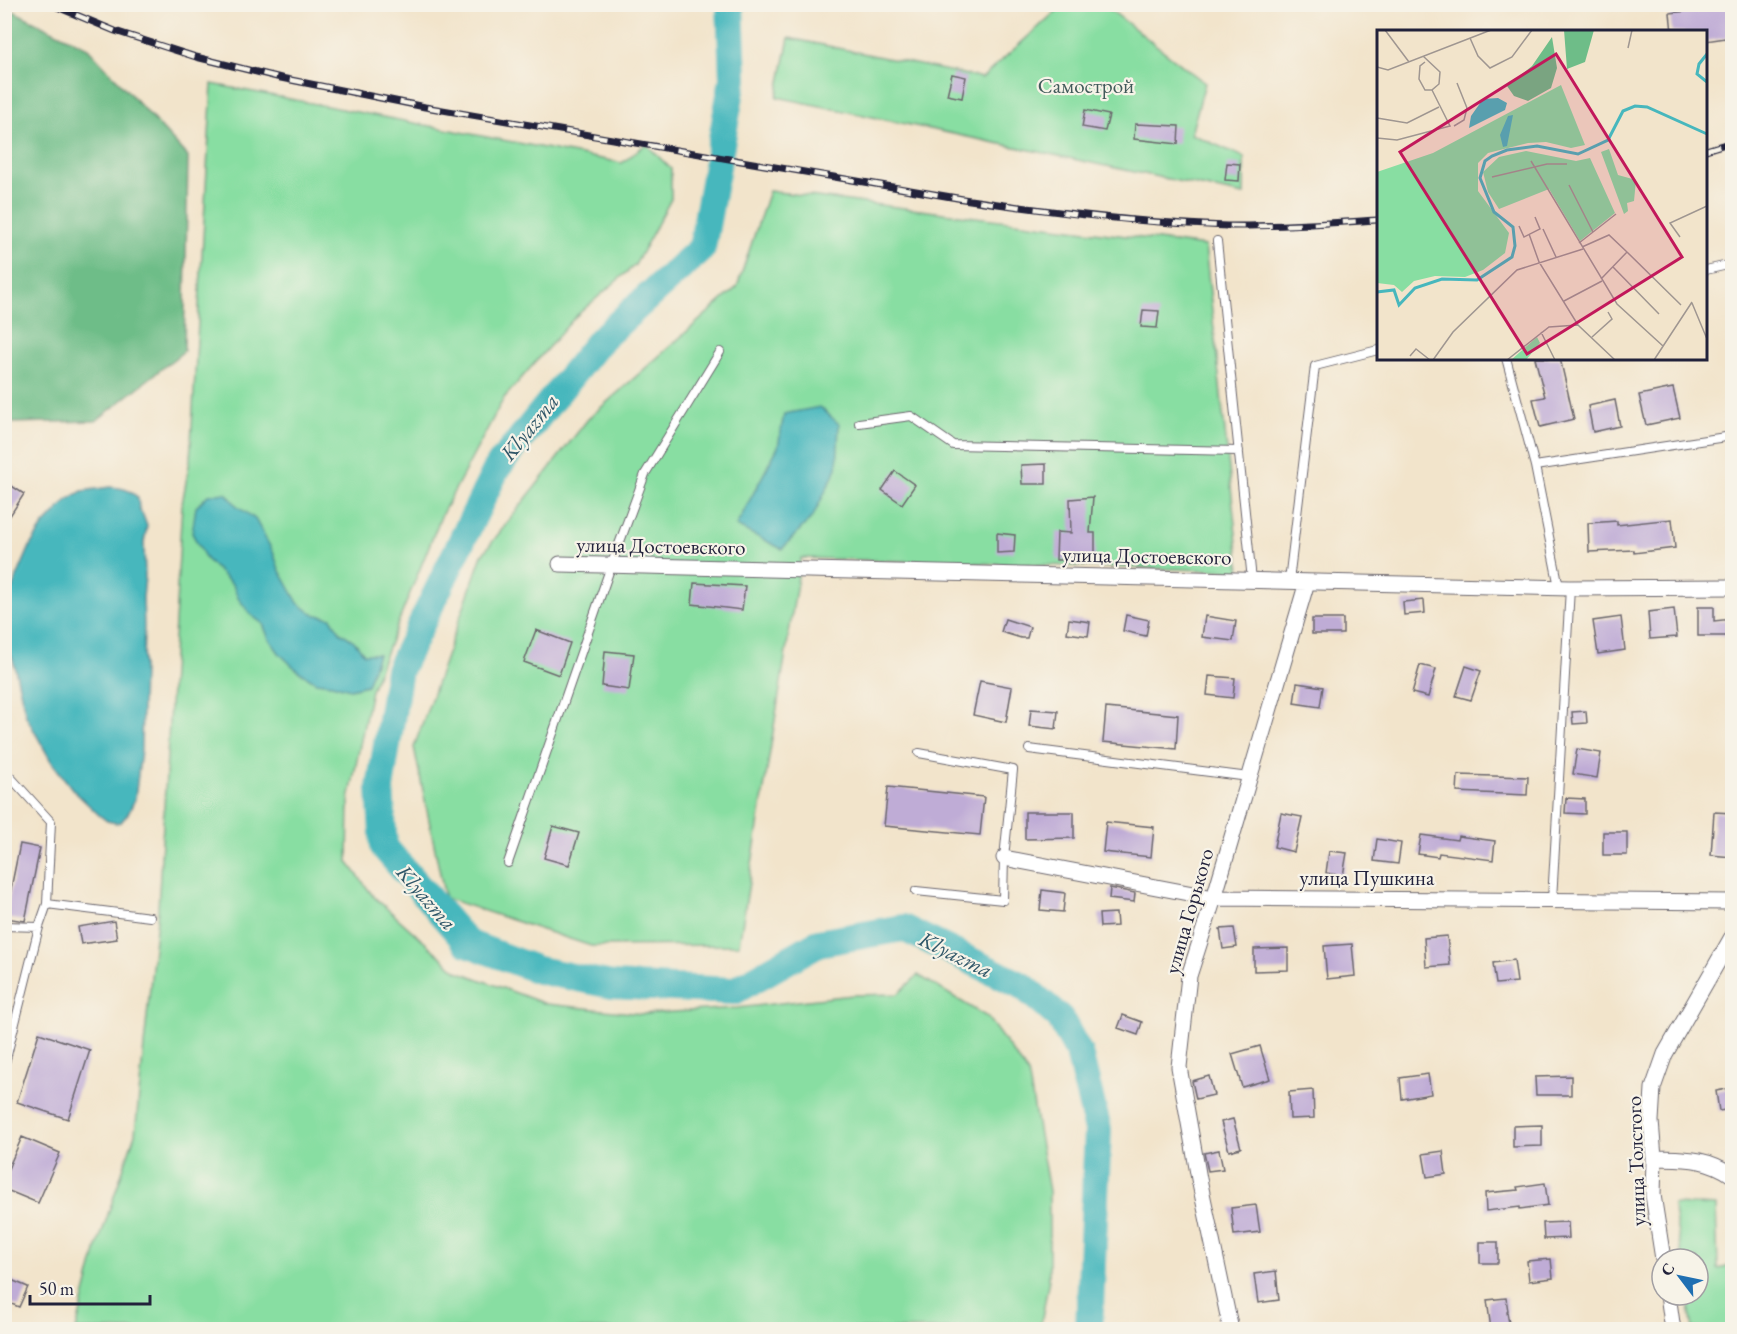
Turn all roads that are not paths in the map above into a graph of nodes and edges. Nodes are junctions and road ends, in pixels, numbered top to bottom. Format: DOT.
graph roads {
  1 [pos="1217,241"];
  2 [pos="1732,264"];
  3 [pos="1707,270"];
  4 [pos="1377,350"];
  5 [pos="720,352"];
  6 [pos="1507,360"];
  7 [pos="859,423"];
  8 [pos="1732,436"];
  9 [pos="1239,451"];
  10 [pos="1535,466"];
  11 [pos="560,564"];
  12 [pos="611,566"];
  13 [pos="1252,580"];
  14 [pos="1289,581"];
  15 [pos="1307,582"];
  16 [pos="1732,587"];
  17 [pos="1565,588"];
  18 [pos="1029,749"];
  19 [pos="919,753"];
  20 [pos="4,770"];
  21 [pos="1249,777"];
  22 [pos="1004,858"];
  23 [pos="508,864"];
  24 [pos="916,891"];
  25 [pos="1214,898"];
  26 [pos="1552,900"];
  27 [pos="1732,902"];
  28 [pos="47,904"];
  29 [pos="150,916"];
  30 [pos="4,926"];
  31 [pos="39,927"];
  32 [pos="1732,937"];
  33 [pos="4,1067"];
  34 [pos="1654,1158"];
  35 [pos="1732,1175"];
  36 [pos="1661,1247"];
  37 [pos="1670,1307"];
  38 [pos="1231,1329"];
  39 [pos="1673,1329"];
  1 -- 9 [label="lane"];
  2 -- 3 [label="lane"];
  4 -- 14 [label="lane"];
  5 -- 12 [label="lane"];
  6 -- 10 [label="lane"];
  7 -- 9 [label="lane"];
  8 -- 10 [label="lane"];
  9 -- 13 [label="lane"];
  10 -- 17 [label="lane"];
  11 -- 12 [label="street, улица Достоевского"];
  12 -- 13 [label="street, улица Достоевского"];
  12 -- 23 [label="lane"];
  13 -- 14 [label="street, улица Достоевского"];
  14 -- 15 [label="street, улица Достоевского"];
  15 -- 17 [label="street, улица Достоевского"];
  15 -- 21 [label="street, улица Горького"];
  16 -- 17 [label="street, улица Достоевского"];
  17 -- 26 [label="lane"];
  18 -- 21 [label="lane"];
  19 -- 22 [label="lane"];
  20 -- 28 [label="lane"];
  21 -- 25 [label="street, улица Горького"];
  22 -- 24 [label="lane"];
  22 -- 25 [label="street, улица Пушкина"];
  25 -- 26 [label="street, улица Пушкина"];
  25 -- 38 [label="street, улица Горького"];
  26 -- 27 [label="street, улица Пушкина"];
  28 -- 29 [label="lane"];
  28 -- 31 [label="lane"];
  30 -- 31 [label="lane"];
  31 -- 33 [label="lane"];
  32 -- 34 [label="street, улица Толстого"];
  34 -- 35 [label="street"];
  34 -- 36 [label="street, улица Толстого"];
  37 -- 39 [label="street"];
}
